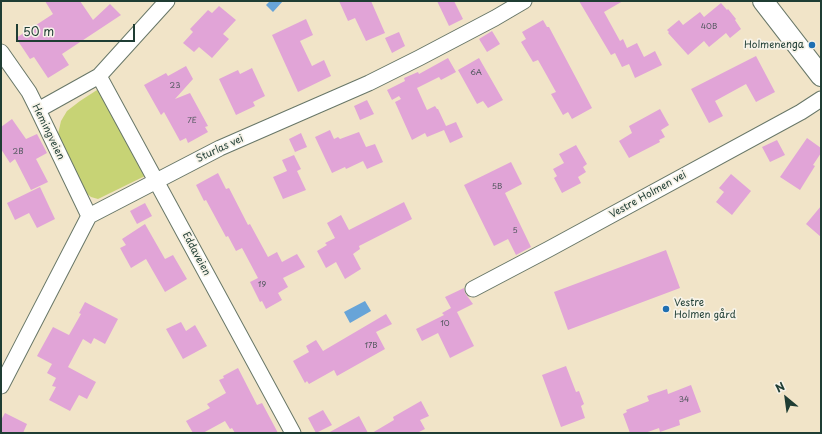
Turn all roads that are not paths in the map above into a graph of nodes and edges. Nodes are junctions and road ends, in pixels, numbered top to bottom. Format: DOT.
graph roads {
  1 [pos="168,1"];
  2 [pos="524,1"];
  3 [pos="763,1"];
  4 [pos="1,52"];
  5 [pos="99,76"];
  6 [pos="821,76"];
  7 [pos="821,99"];
  8 [pos="38,110"];
  9 [pos="156,180"];
  10 [pos="89,216"];
  11 [pos="473,289"];
  12 [pos="1,386"];
  13 [pos="293,433"];
  1 -- 5 [label="street"];
  2 -- 9 [label="street, Sturlas vei"];
  3 -- 6 [label="main road"];
  4 -- 8 [label="street, Hemingveien"];
  5 -- 8 [label="street"];
  5 -- 9 [label="street, Eddaveien"];
  7 -- 11 [label="street, Vestre Holmen vei"];
  8 -- 10 [label="street, Hemingveien"];
  9 -- 10 [label="street, Sturlas vei"];
  9 -- 13 [label="street, Eddaveien"];
  10 -- 12 [label="street"];
}
